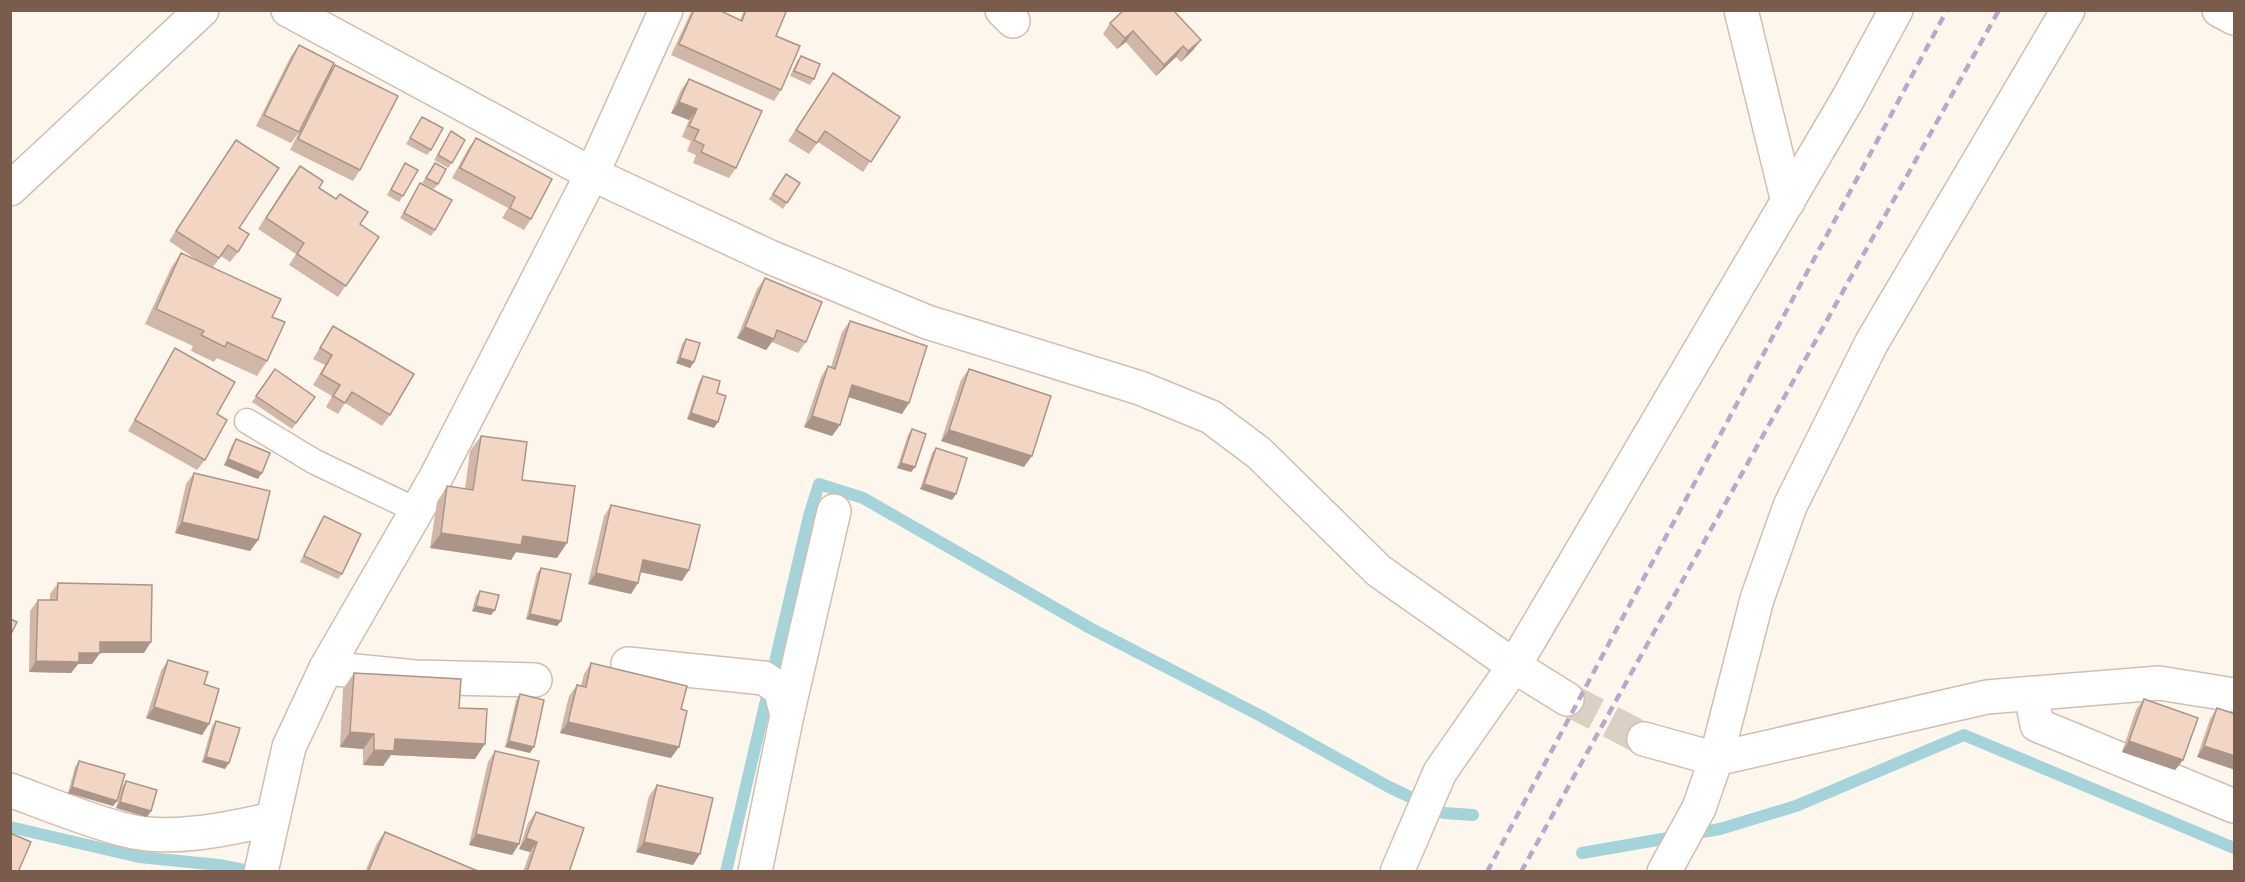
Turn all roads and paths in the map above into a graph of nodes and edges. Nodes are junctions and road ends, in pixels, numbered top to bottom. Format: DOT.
graph roads {
  1 [pos="202,10"];
  2 [pos="288,10"];
  3 [pos="666,10"];
  4 [pos="1741,10"];
  5 [pos="1896,10"];
  6 [pos="2068,10"];
  7 [pos="2219,10"];
  8 [pos="2235,18"];
  9 [pos="592,174"];
  10 [pos="10,189"];
  11 [pos="1788,201"];
  12 [pos="247,421"];
  13 [pos="418,511"];
  14 [pos="834,511"];
  15 [pos="628,664"];
  16 [pos="1514,666"];
  17 [pos="326,668"];
  18 [pos="535,680"];
  19 [pos="2031,694"];
  20 [pos="2235,695"];
  21 [pos="1567,699"];
  22 [pos="787,715"];
  23 [pos="1644,739"];
  24 [pos="1716,759"];
  25 [pos="10,790"];
  26 [pos="2235,806"];
  27 [pos="272,819"];
  28 [pos="1402,860"];
  29 [pos="262,866"];
  30 [pos="1667,866"];
  31 [pos="755,872"];
  1 -- 10 [label="street"];
  2 -- 9 [label="street"];
  3 -- 9 [label="street"];
  4 -- 11 [label="street"];
  5 -- 11 [label="street"];
  6 -- 24 [label="street"];
  7 -- 8 [label="street"];
  9 -- 13 [label="street"];
  9 -- 16 [label="street"];
  11 -- 16 [label="street"];
  12 -- 13 [label="lane"];
  13 -- 17 [label="street"];
  14 -- 22 [label="street"];
  15 -- 22 [label="street"];
  16 -- 21 [label="street"];
  16 -- 28 [label="street"];
  17 -- 18 [label="street"];
  17 -- 27 [label="street"];
  19 -- 20 [label="street"];
  19 -- 24 [label="street"];
  19 -- 26 [label="street"];
  22 -- 31 [label="street"];
  23 -- 24 [label="street"];
  24 -- 30 [label="street"];
  25 -- 27 [label="street"];
  27 -- 29 [label="street"];
}
